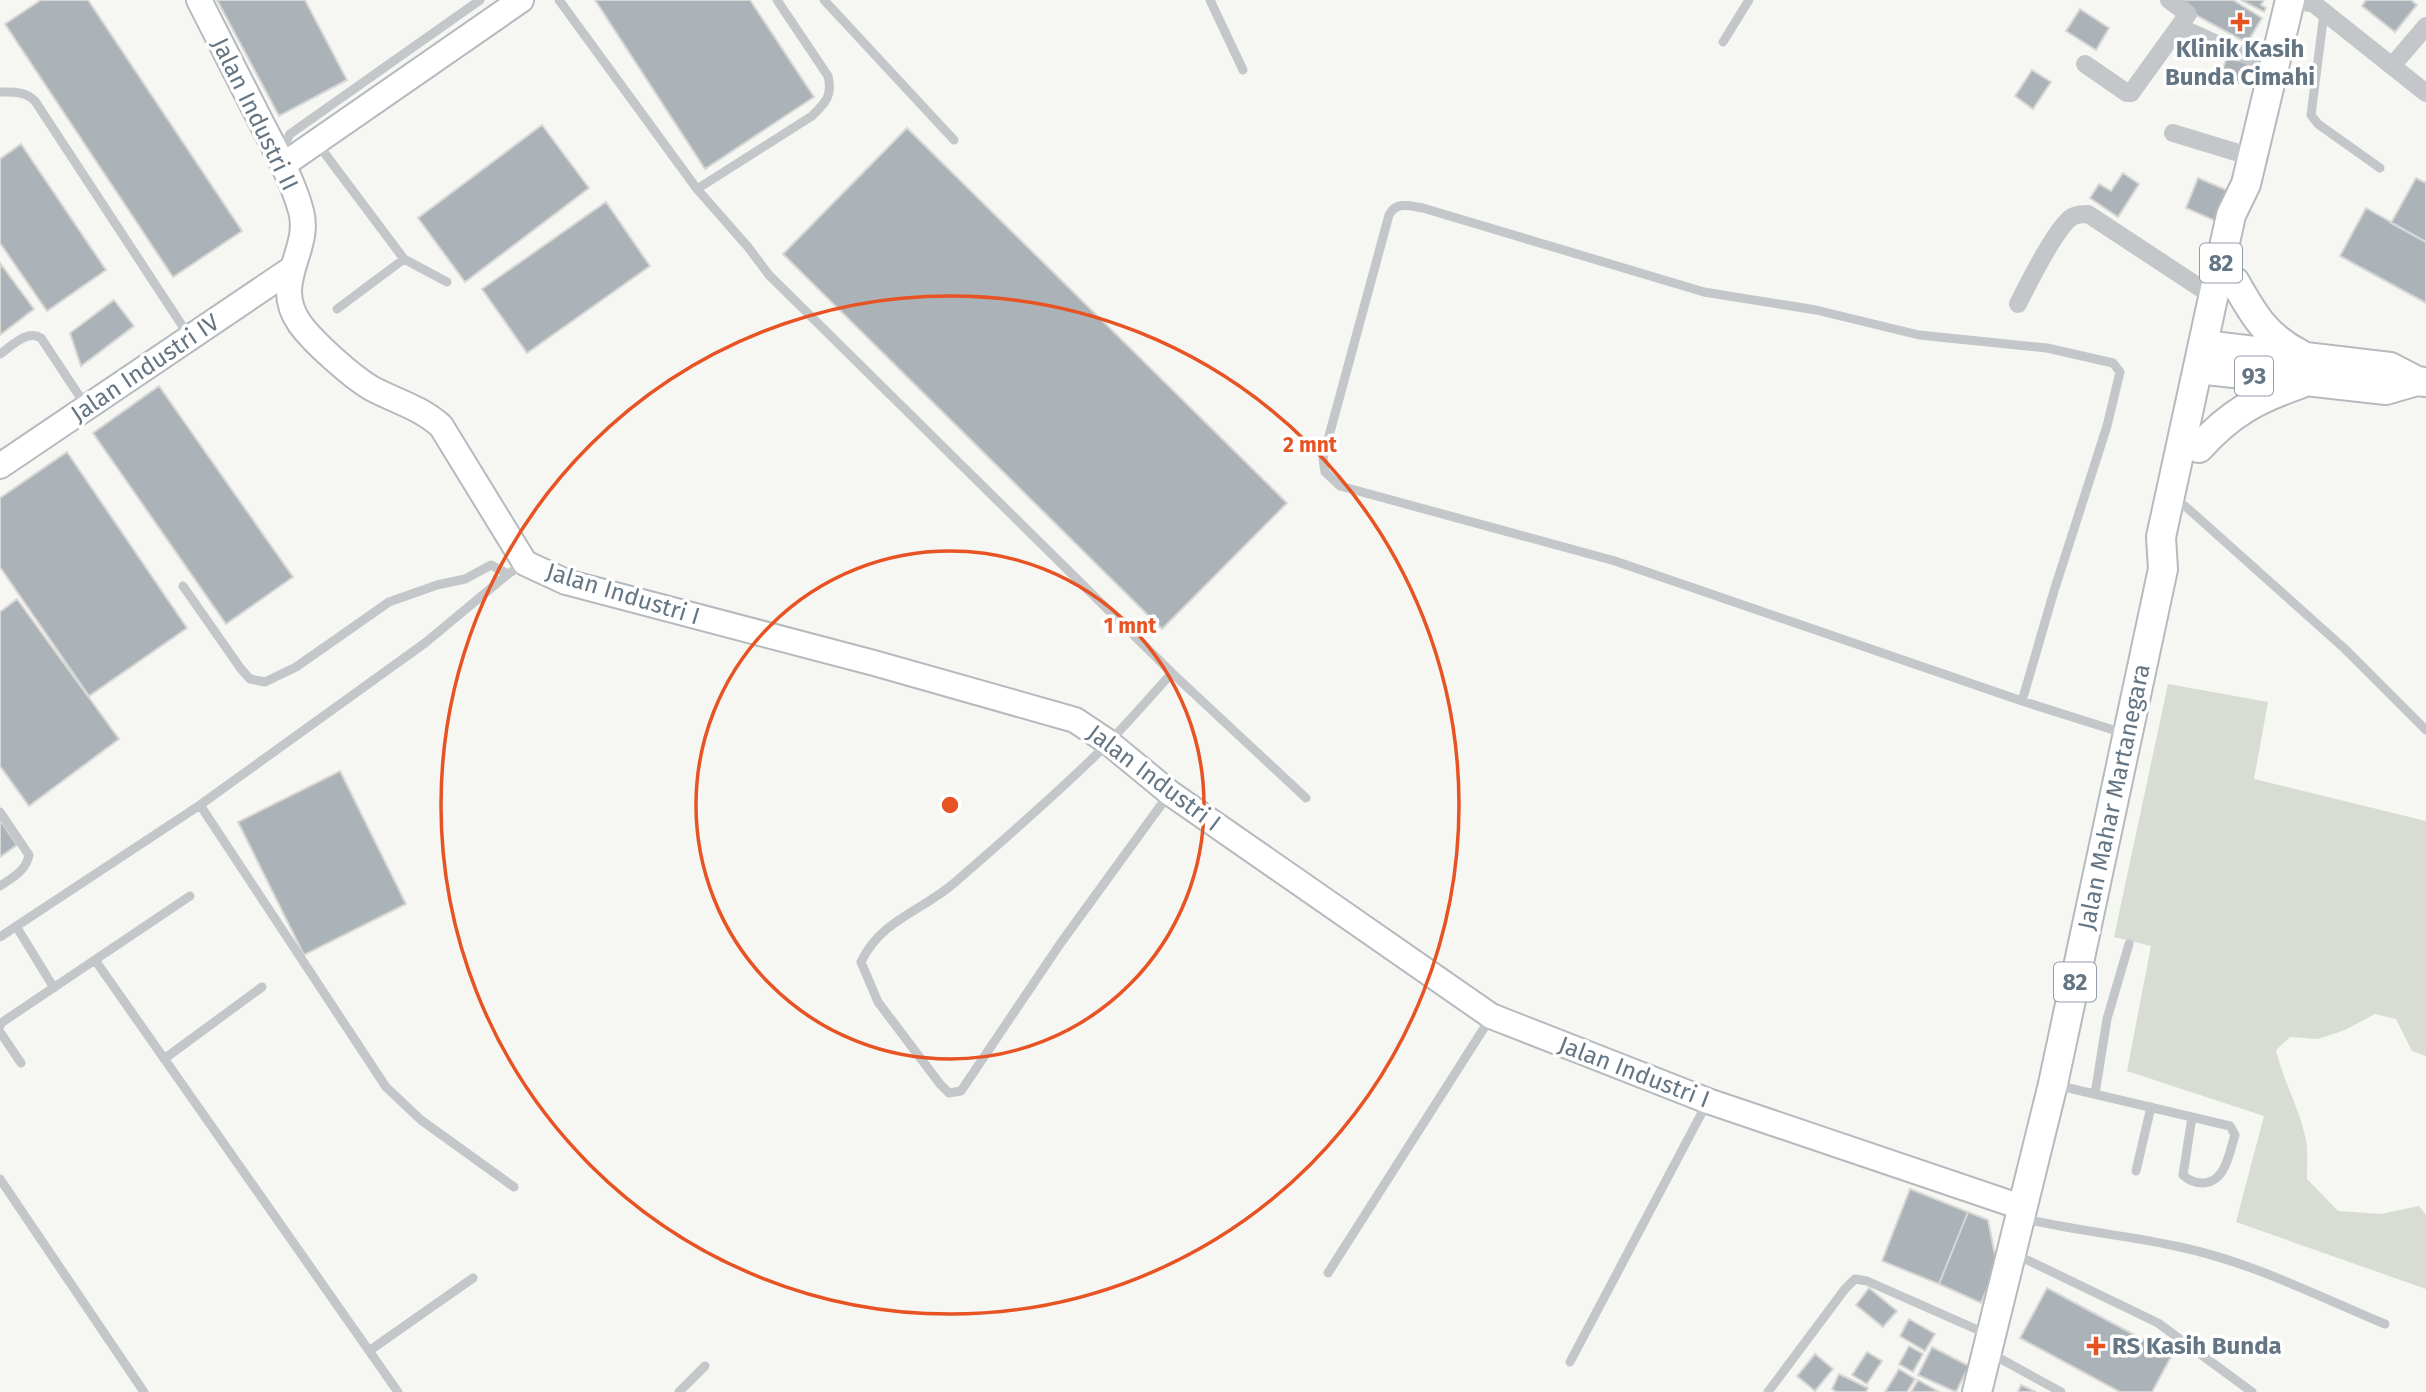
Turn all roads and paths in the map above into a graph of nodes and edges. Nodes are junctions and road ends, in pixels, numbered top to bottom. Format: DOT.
graph roads {
  1 [pos="199,0"];
  2 [pos="480,0"];
  3 [pos="521,0"];
  4 [pos="559,0"];
  5 [pos="777,0"];
  6 [pos="824,0"];
  7 [pos="1210,0"];
  8 [pos="1749,0"];
  9 [pos="2169,0"];
  10 [pos="2292,0"];
  11 [pos="2325,6"];
  12 [pos="2426,26"];
  13 [pos="2179,27"];
  14 [pos="1723,42"];
  15 [pos="2085,64"];
  16 [pos="2274,65"];
  17 [pos="2392,66"];
  18 [pos="1243,70"];
  19 [pos="0,92"];
  20 [pos="2426,93"];
  21 [pos="2173,133"];
  22 [pos="954,140"];
  23 [pos="316,141"];
  24 [pos="281,160"];
  25 [pos="2380,168"];
  26 [pos="2249,171"];
  27 [pos="697,189"];
  28 [pos="404,259"];
  29 [pos="290,270"];
  30 [pos="447,282"];
  31 [pos="2225,289"];
  32 [pos="2018,304"];
  33 [pos="337,309"];
  34 [pos="190,338"];
  35 [pos="0,354"];
  36 [pos="2210,358"];
  37 [pos="2311,370"];
  38 [pos="2421,382"];
  39 [pos="87,407"];
  40 [pos="2199,447"];
  41 [pos="0,466"];
  42 [pos="2185,506"];
  43 [pos="516,568"];
  44 [pos="2162,569"];
  45 [pos="183,586"];
  46 [pos="1172,673"];
  47 [pos="2022,701"];
  48 [pos="2426,730"];
  49 [pos="2128,734"];
  50 [pos="1108,742"];
  51 [pos="1170,793"];
  52 [pos="1306,798"];
  53 [pos="200,805"];
  54 [pos="0,812"];
  55 [pos="0,887"];
  56 [pos="190,896"];
  57 [pos="16,926"];
  58 [pos="0,937"];
  59 [pos="2129,944"];
  60 [pos="95,960"];
  61 [pos="262,987"];
  62 [pos="54,988"];
  63 [pos="1491,1016"];
  64 [pos="0,1026"];
  65 [pos="0,1032"];
  66 [pos="164,1059"];
  67 [pos="21,1063"];
  68 [pos="2053,1084"];
  69 [pos="2095,1094"];
  70 [pos="1708,1101"];
  71 [pos="2151,1107"];
  72 [pos="2193,1117"];
  73 [pos="2136,1171"];
  74 [pos="0,1179"];
  75 [pos="514,1187"];
  76 [pos="2022,1213"];
  77 [pos="2012,1253"];
  78 [pos="1328,1273"];
  79 [pos="473,1278"];
  80 [pos="2385,1324"];
  81 [pos="1990,1344"];
  82 [pos="369,1351"];
  83 [pos="1570,1362"];
  84 [pos="705,1366"];
  85 [pos="144,1392"];
  86 [pos="398,1392"];
  87 [pos="679,1392"];
  88 [pos="1768,1392"];
  89 [pos="1977,1392"];
  90 [pos="2061,1392"];
  91 [pos="2252,1392"];
  1 -- 24 [label="main road, Jalan Industri II"];
  2 -- 24 [label="lane"];
  3 -- 23 [label="main road"];
  4 -- 27 [label="lane"];
  5 -- 27 [label="lane"];
  6 -- 22 [label="lane"];
  7 -- 18 [label="lane"];
  8 -- 14 [label="lane"];
  9 -- 13 [label="street"];
  10 -- 11 [label="street"];
  10 -- 16 [label="main road, Jalan Mahar Martanegara / 82"];
  11 -- 17 [label="street"];
  11 -- 25 [label="lane"];
  12 -- 17 [label="street"];
  13 -- 15 [label="street"];
  13 -- 16 [label="street"];
  16 -- 26 [label="main road, Jalan Mahar Martanegara / 82"];
  17 -- 20 [label="street"];
  19 -- 34 [label="lane"];
  21 -- 26 [label="street"];
  23 -- 24 [label="main road"];
  23 -- 28 [label="lane"];
  24 -- 29 [label="main road, Jalan Industri II"];
  26 -- 31 [label="main road, Jalan Mahar Martanegara / 82"];
  27 -- 46 [label="lane"];
  28 -- 30 [label="lane"];
  28 -- 33 [label="lane"];
  29 -- 34 [label="main road, Jalan Industri IV"];
  29 -- 43 [label="main road, Jalan Industri I"];
  31 -- 32 [label="street"];
  31 -- 36 [label="main road, Jalan Mahar Martanegara / 82"];
  31 -- 37 [label="main road"];
  34 -- 39 [label="main road, Jalan Industri IV"];
  35 -- 39 [label="lane"];
  36 -- 37 [label="main road, 93"];
  36 -- 40 [label="main road, Jalan Mahar Martanegara / 82"];
  36 -- 44 [label="main road, Jalan Mahar Martanegara / 82"];
  37 -- 38 [label="main road, 93"];
  37 -- 40 [label="main road"];
  39 -- 41 [label="main road, Jalan Industri IV"];
  40 -- 42 [label="main road, Jalan Mahar Martanegara / 82"];
  42 -- 44 [label="main road, Jalan Mahar Martanegara / 82"];
  42 -- 48 [label="lane"];
  43 -- 45 [label="lane"];
  43 -- 50 [label="main road, Jalan Industri I"];
  43 -- 53 [label="lane"];
  44 -- 49 [label="main road, Jalan Mahar Martanegara / 82"];
  46 -- 50 [label="lane"];
  46 -- 52 [label="lane"];
  47 -- 47 [label="lane"];
  47 -- 49 [label="lane"];
  49 -- 68 [label="main road, Jalan Mahar Martanegara / 82"];
  50 -- 51 [label="main road, Jalan Industri I"];
  50 -- 51 [label="lane"];
  51 -- 63 [label="main road, Jalan Industri I"];
  53 -- 57 [label="lane"];
  53 -- 75 [label="lane"];
  54 -- 55 [label="lane"];
  56 -- 60 [label="lane"];
  57 -- 58 [label="lane"];
  57 -- 62 [label="lane"];
  59 -- 69 [label="lane"];
  60 -- 62 [label="lane"];
  60 -- 66 [label="lane"];
  61 -- 66 [label="lane"];
  62 -- 64 [label="lane"];
  63 -- 70 [label="main road, Jalan Industri I"];
  63 -- 78 [label="lane"];
  65 -- 67 [label="lane"];
  66 -- 82 [label="lane"];
  68 -- 69 [label="lane"];
  68 -- 76 [label="main road, Jalan Mahar Martanegara / 82"];
  69 -- 71 [label="lane"];
  70 -- 76 [label="main road, Jalan Industri I"];
  70 -- 83 [label="lane"];
  71 -- 72 [label="lane"];
  71 -- 73 [label="lane"];
  72 -- 72 [label="lane"];
  74 -- 85 [label="lane"];
  76 -- 77 [label="main road, Jalan Mahar Martanegara / 82"];
  76 -- 80 [label="lane"];
  77 -- 81 [label="main road, Jalan Mahar Martanegara / 82"];
  77 -- 91 [label="lane"];
  79 -- 82 [label="lane"];
  81 -- 88 [label="lane"];
  81 -- 89 [label="main road, Jalan Mahar Martanegara / 82"];
  81 -- 90 [label="lane"];
  82 -- 86 [label="lane"];
  84 -- 87 [label="lane"];
}
